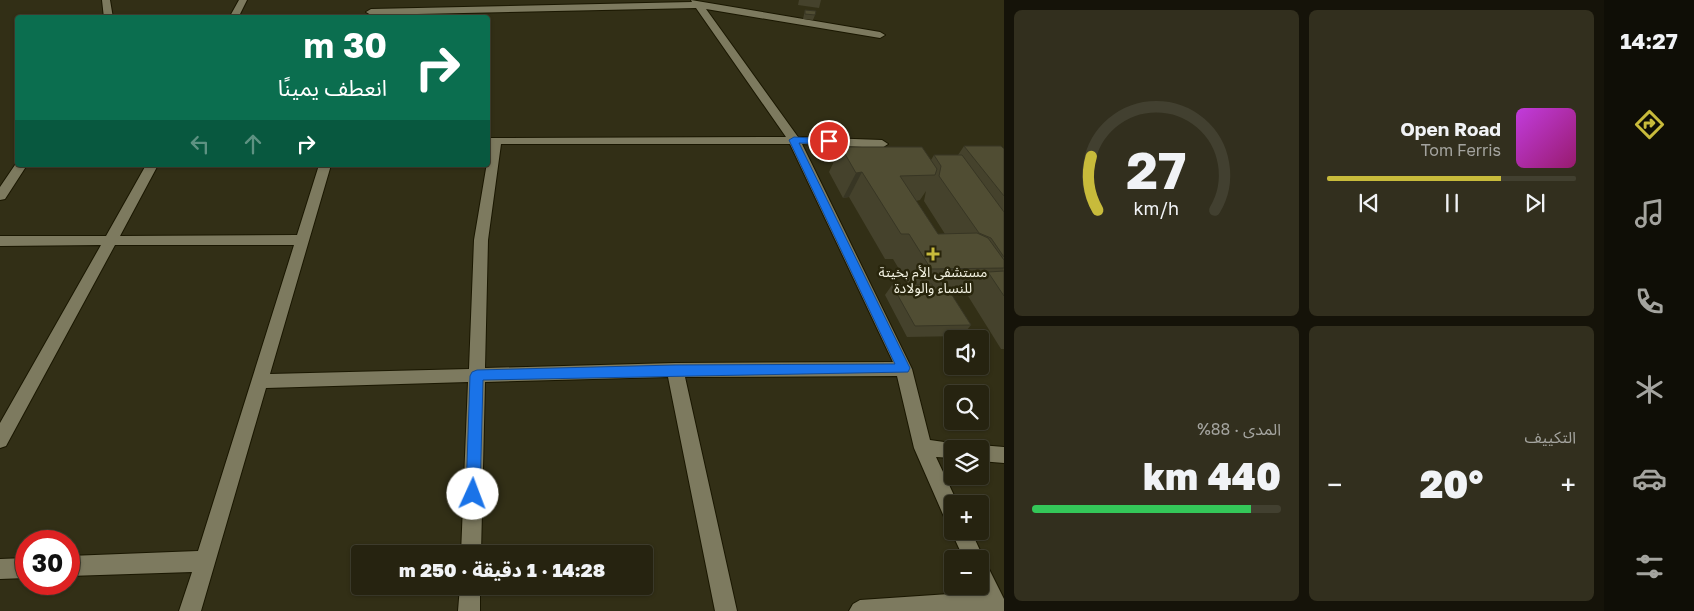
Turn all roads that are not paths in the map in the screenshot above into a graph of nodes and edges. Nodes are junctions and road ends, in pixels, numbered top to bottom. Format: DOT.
graph roads {
  1 [pos="106,0"];
  2 [pos="243,0"];
  3 [pos="374,0"];
  4 [pos="697,2"];
  5 [pos="109,15"];
  6 [pos="235,15"];
  7 [pos="370,15"];
  8 [pos="880,35"];
  9 [pos="794,140"];
  10 [pos="492,141"];
  11 [pos="882,144"];
  12 [pos="490,158"];
  13 [pos="20,167"];
  14 [pos="151,167"];
  15 [pos="324,167"];
  16 [pos="489,167"];
  17 [pos="0,196"];
  18 [pos="110,240"];
  19 [pos="302,240"];
  20 [pos="0,241"];
  21 [pos="904,368"];
  22 [pos="675,370"];
  23 [pos="477,376"];
  24 [pos="260,381"];
  25 [pos="0,440"];
  26 [pos="923,448"];
  27 [pos="944,449"];
  28 [pos="989,454"];
  29 [pos="1004,455"];
  30 [pos="944,495"];
  31 [pos="471,545"];
  32 [pos="206,562"];
  33 [pos="80,566"];
  34 [pos="0,568"];
  35 [pos="15,568"];
  36 [pos="989,591"];
  37 [pos="470,595"];
  38 [pos="996,606"];
  39 [pos="190,611"];
  40 [pos="469,611"];
  41 [pos="726,611"];
  42 [pos="860,611"];
  1 -- 5 [label="street"];
  2 -- 6 [label="street"];
  3 -- 7 [label="street"];
  4 -- 7 [label="street"];
  4 -- 8 [label="street"];
  4 -- 9 [label="street"];
  9 -- 10 [label="street"];
  9 -- 11 [label="street"];
  9 -- 21 [label="street"];
  10 -- 12 [label="street"];
  13 -- 17 [label="street"];
  14 -- 18 [label="street"];
  15 -- 19 [label="street"];
  16 -- 23 [label="street"];
  18 -- 19 [label="street"];
  18 -- 20 [label="street"];
  18 -- 25 [label="street"];
  19 -- 24 [label="street"];
  21 -- 22 [label="street"];
  21 -- 26 [label="street"];
  22 -- 23 [label="street"];
  22 -- 41 [label="street"];
  23 -- 24 [label="street"];
  23 -- 31 [label="street"];
  24 -- 32 [label="street"];
  26 -- 27 [label="street"];
  26 -- 30 [label="street"];
  28 -- 29 [label="street"];
  32 -- 33 [label="street"];
  32 -- 39 [label="street"];
  34 -- 35 [label="street"];
  36 -- 38 [label="street"];
  37 -- 40 [label="street"];
  38 -- 42 [label="street"];
}
